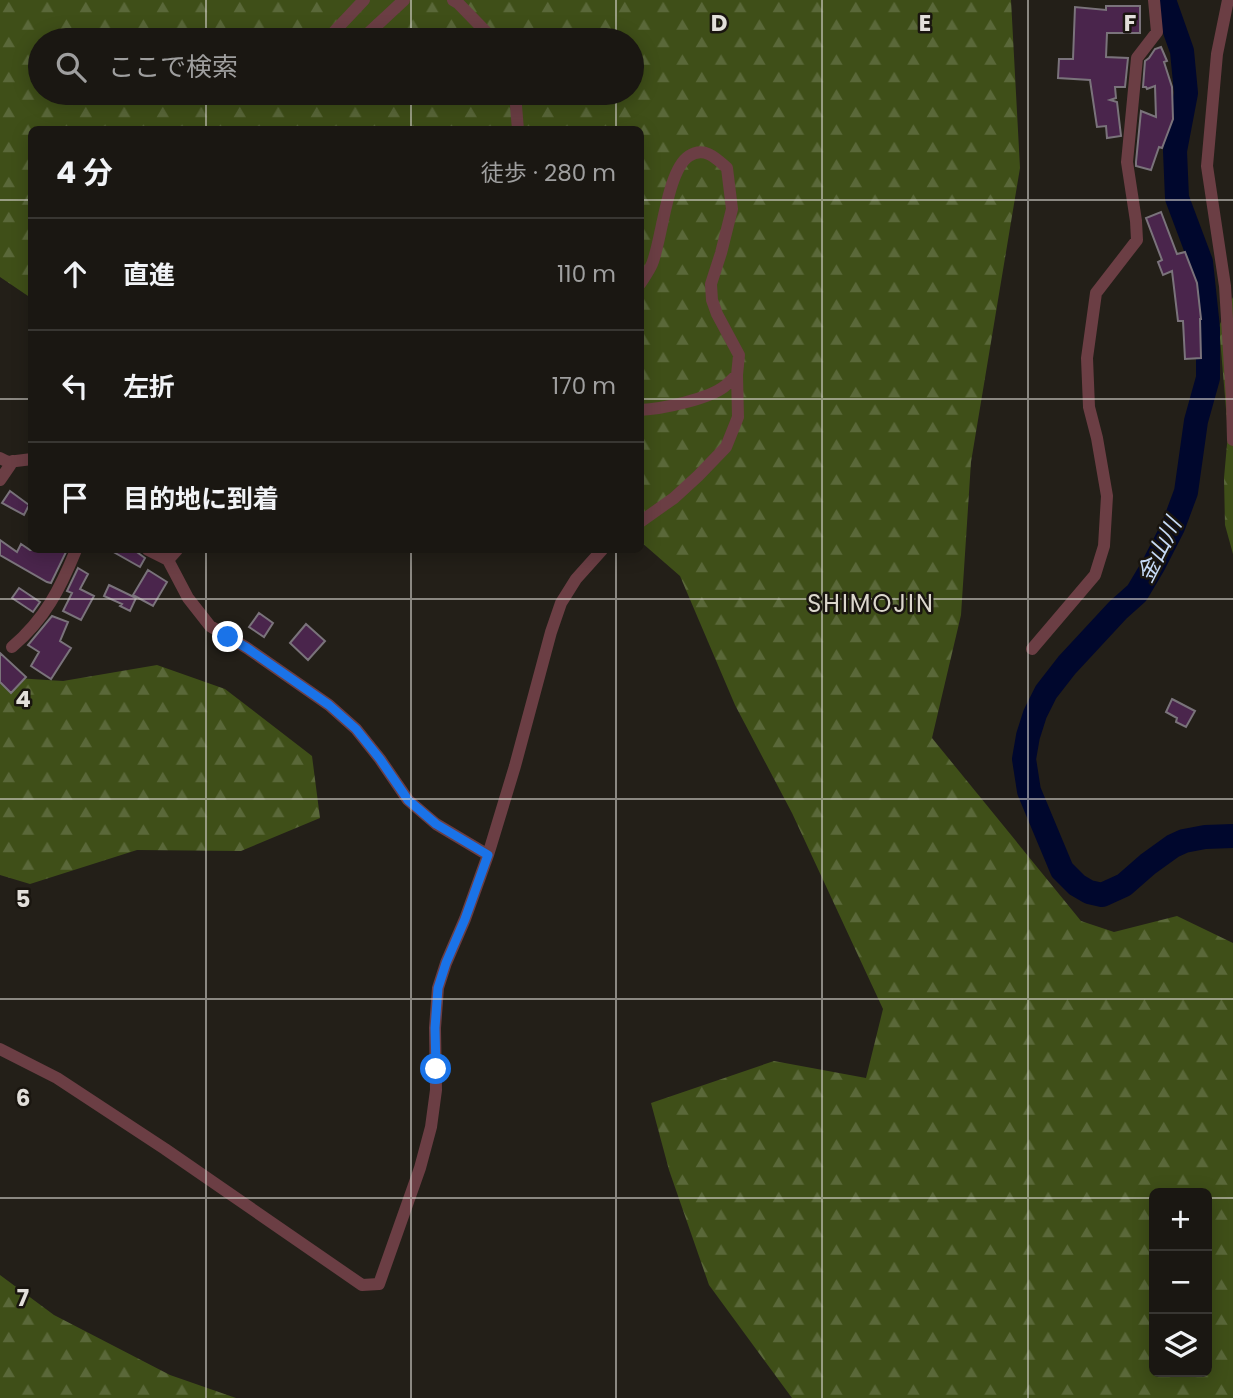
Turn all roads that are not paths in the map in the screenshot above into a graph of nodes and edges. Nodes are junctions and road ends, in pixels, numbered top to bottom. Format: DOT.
graph roads {
  1 [pos="364,0"];
  2 [pos="404,0"];
  3 [pos="453,0"];
  4 [pos="1154,0"];
  5 [pos="1228,0"];
  6 [pos="337,28"];
  7 [pos="374,28"];
  8 [pos="482,28"];
  9 [pos="515,105"];
  10 [pos="517,126"];
  11 [pos="644,277"];
  12 [pos="737,374"];
  13 [pos="644,410"];
  14 [pos="1233,440"];
  15 [pos="0,458"];
  16 [pos="28,459"];
  17 [pos="13,461"];
  18 [pos="0,480"];
  19 [pos="644,519"];
  20 [pos="75,553"];
  21 [pos="154,553"];
  22 [pos="174,553"];
  23 [pos="599,553"];
  24 [pos="168,560"];
  25 [pos="12,647"];
  26 [pos="1032,649"];
  27 [pos="488,855"];
  28 [pos="0,1049"];
  1 -- 6 [label="street"];
  2 -- 7 [label="street"];
  3 -- 8 [label="street"];
  4 -- 26 [label="street"];
  5 -- 14 [label="street"];
  9 -- 10 [label="street"];
  11 -- 12 [label="street"];
  12 -- 13 [label="street"];
  12 -- 19 [label="street"];
  15 -- 17 [label="street"];
  16 -- 17 [label="street"];
  17 -- 18 [label="street"];
  20 -- 25 [label="street"];
  21 -- 24 [label="street"];
  22 -- 24 [label="street"];
  23 -- 27 [label="street"];
  24 -- 27 [label="street"];
  27 -- 28 [label="street"];
}
